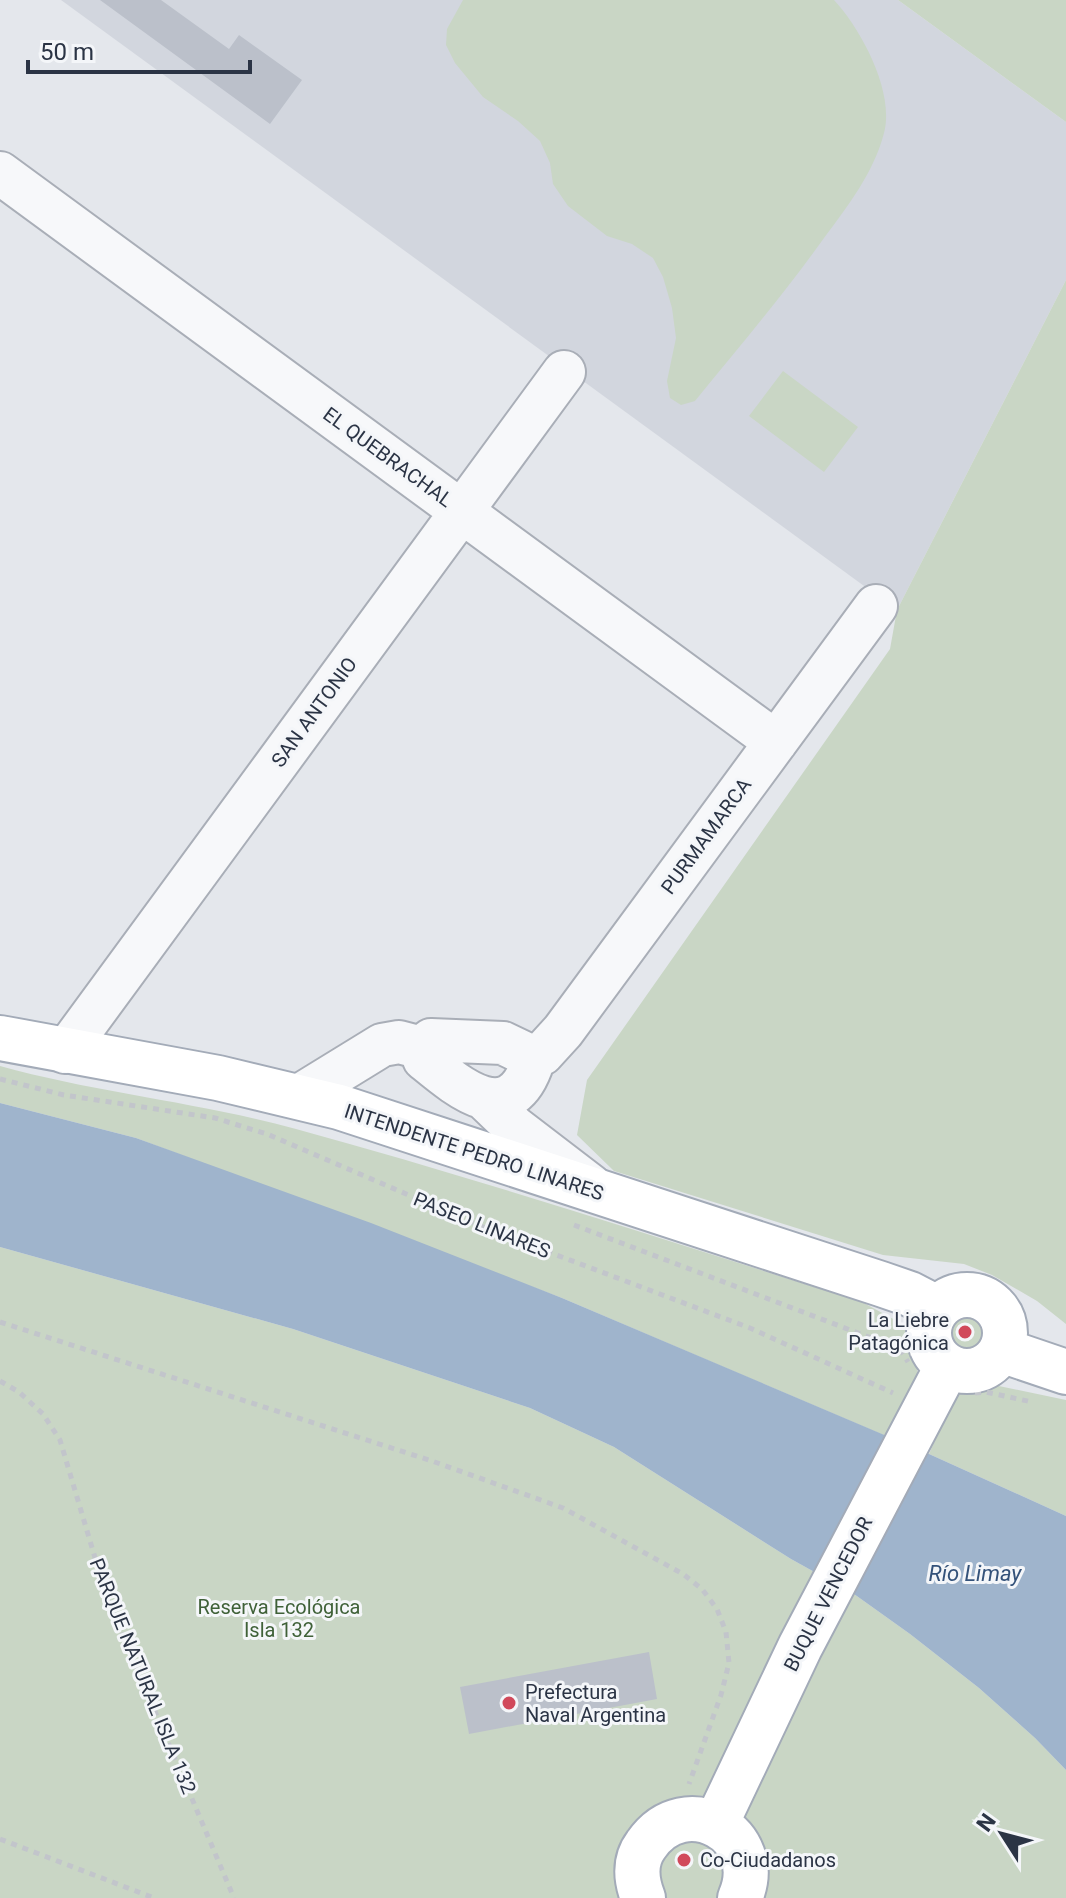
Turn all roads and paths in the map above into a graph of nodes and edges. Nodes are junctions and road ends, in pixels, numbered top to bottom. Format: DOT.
graph roads {
  1 [pos="0,173"];
  2 [pos="564,372"];
  3 [pos="461,511"];
  4 [pos="876,606"];
  5 [pos="776,742"];
  6 [pos="0,1038"];
  7 [pos="422,1048"];
  8 [pos="65,1052"];
  9 [pos="530,1060"];
  10 [pos="0,1079"];
  11 [pos="299,1096"];
  12 [pos="487,1101"];
  13 [pos="601,1194"];
  14 [pos="571,1224"];
  15 [pos="937,1308"];
  16 [pos="0,1322"];
  17 [pos="900,1349"];
  18 [pos="1001,1350"];
  19 [pos="940,1377"];
  20 [pos="0,1381"];
  21 [pos="1053,1388"];
  22 [pos="910,1408"];
  23 [pos="699,1822"];
  24 [pos="0,1839"];
  25 [pos="154,1898"];
  26 [pos="234,1898"];
  27 [pos="643,1898"];
  28 [pos="740,1898"];
  1 -- 3 [label="street, EL QUEBRACHAL"];
  2 -- 3 [label="street, SAN ANTONIO"];
  3 -- 5 [label="street, EL QUEBRACHAL"];
  3 -- 8 [label="street, SAN ANTONIO"];
  4 -- 5 [label="street, PURMAMARCA"];
  5 -- 9 [label="street, PURMAMARCA"];
  6 -- 8 [label="main road, INTENDENTE PEDRO LINARES"];
  7 -- 9 [label="street"];
  7 -- 11 [label="street"];
  7 -- 12 [label="street"];
  8 -- 11 [label="main road, INTENDENTE PEDRO LINARES"];
  9 -- 12 [label="street, PURMAMARCA"];
  10 -- 22 [label="path, PASEO LINARES"];
  11 -- 13 [label="main road, INTENDENTE PEDRO LINARES"];
  12 -- 13 [label="street"];
  13 -- 15 [label="main road, INTENDENTE PEDRO LINARES"];
  14 -- 17 [label="path"];
  15 -- 18 [label="main road"];
  15 -- 19 [label="main road"];
  16 -- 23 [label="path"];
  17 -- 19 [label="path"];
  17 -- 19 [label="path"];
  18 -- 19 [label="main road"];
  18 -- 21 [label="main road"];
  19 -- 21 [label="path"];
  19 -- 22 [label="main road, BUQUE VENCEDOR"];
  20 -- 26 [label="path, PARQUE NATURAL ISLA 132"];
  22 -- 23 [label="main road, BUQUE VENCEDOR"];
  23 -- 27 [label="main road"];
  23 -- 28 [label="main road"];
  24 -- 25 [label="path"];
}
